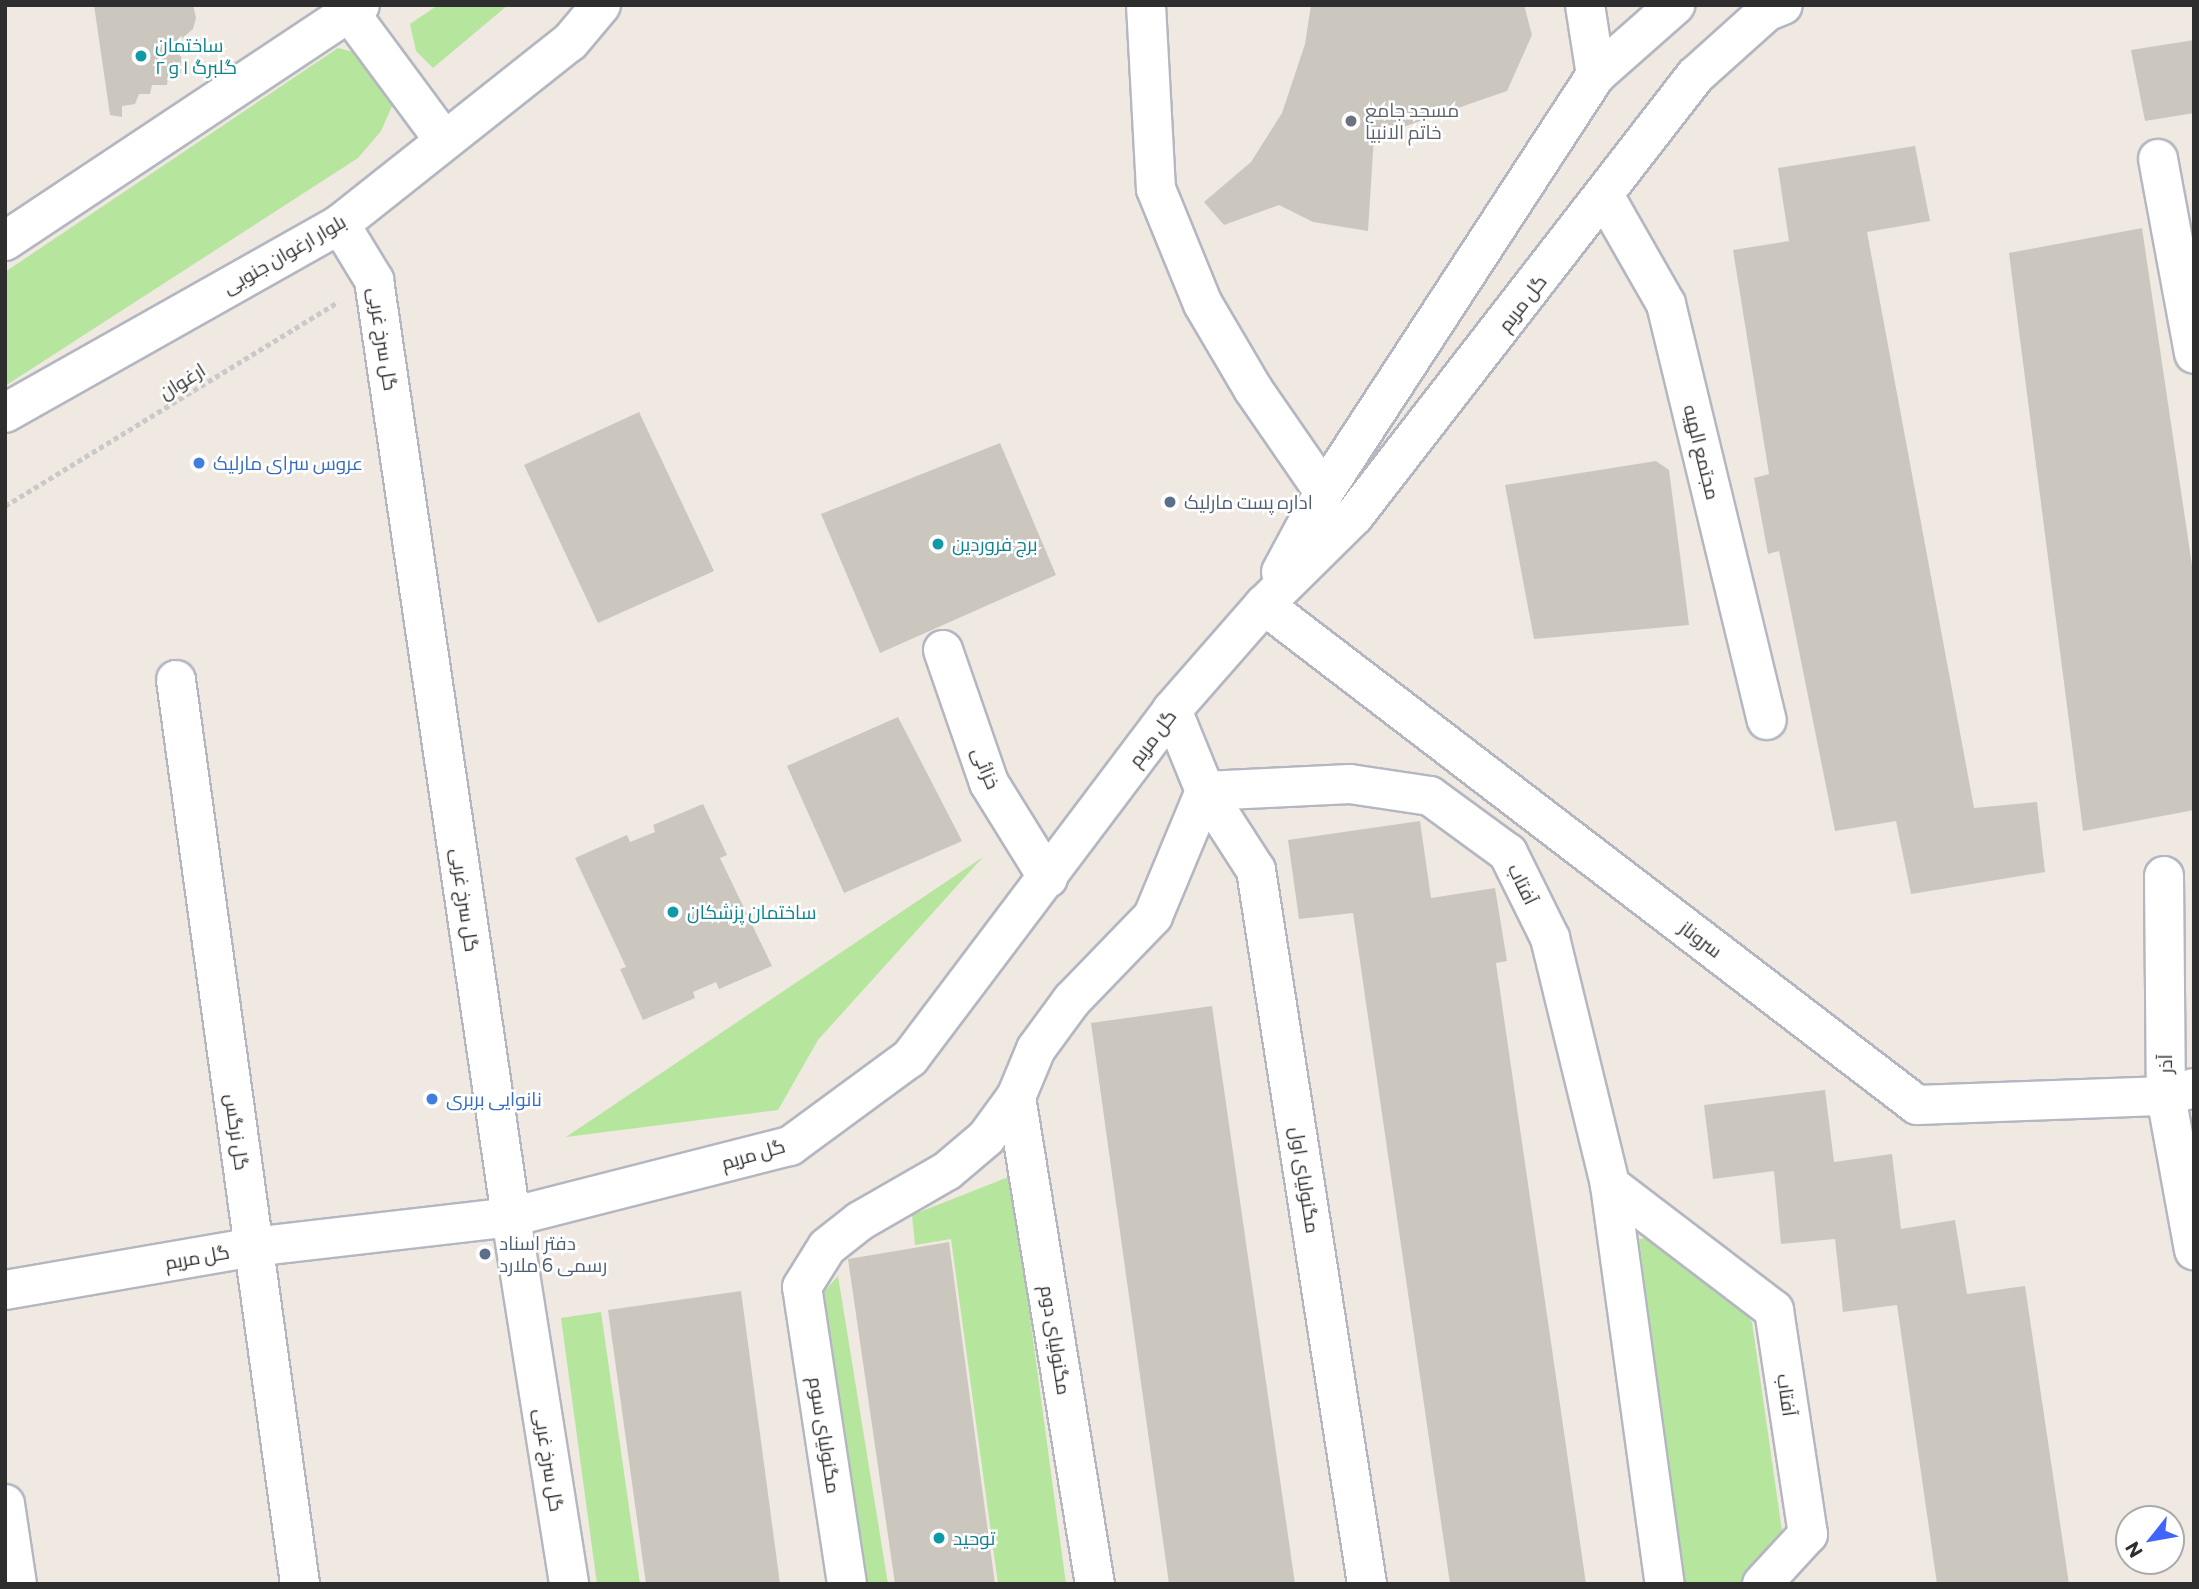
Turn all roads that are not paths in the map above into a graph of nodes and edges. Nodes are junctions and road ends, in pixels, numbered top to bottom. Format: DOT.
graph roads {
  1 [pos="601,5"];
  2 [pos="1146,5"];
  3 [pos="1585,5"];
  4 [pos="1675,5"];
  5 [pos="1783,5"];
  6 [pos="351,8"];
  7 [pos="1595,75"];
  8 [pos="443,139"];
  9 [pos="2158,159"];
  10 [pos="1605,197"];
  11 [pos="340,224"];
  12 [pos="5,241"];
  13 [pos="2194,354"];
  14 [pos="5,413"];
  15 [pos="1324,492"];
  16 [pos="1264,605"];
  17 [pos="943,650"];
  18 [pos="176,680"];
  19 [pos="1172,710"];
  20 [pos="1767,720"];
  21 [pos="1205,791"];
  22 [pos="2164,876"];
  23 [pos="1048,878"];
  24 [pos="2180,1092"];
  25 [pos="1016,1097"];
  26 [pos="1610,1185"];
  27 [pos="511,1217"];
  28 [pos="253,1247"];
  29 [pos="2194,1250"];
  30 [pos="5,1290"];
  31 [pos="5,1504"];
  32 [pos="17,1584"];
  33 [pos="300,1584"];
  34 [pos="569,1584"];
  35 [pos="847,1584"];
  36 [pos="1095,1584"];
  37 [pos="1367,1584"];
  38 [pos="1665,1584"];
  39 [pos="1762,1584"];
  1 -- 8 [label="street, بلوار ارغوان جنوبی"];
  2 -- 15 [label="street"];
  3 -- 7 [label="street"];
  4 -- 7 [label="street, گل مریم"];
  5 -- 10 [label="street, گل مریم"];
  6 -- 8 [label="street"];
  6 -- 12 [label="street"];
  7 -- 15 [label="street, گل مریم"];
  8 -- 11 [label="street, بلوار ارغوان جنوبی"];
  9 -- 13 [label="street"];
  10 -- 16 [label="street, گل مریم"];
  10 -- 20 [label="street, مجتمع الهیه"];
  11 -- 14 [label="street, بلوار ارغوان جنوبی"];
  11 -- 27 [label="street, گل سرخ غربی"];
  15 -- 16 [label="street, گل مریم"];
  16 -- 19 [label="street, گل مریم"];
  16 -- 24 [label="street, سروناز"];
  17 -- 23 [label="street, خزائی"];
  18 -- 28 [label="street, گل نرگس"];
  19 -- 21 [label="street, مگنولیای اول"];
  19 -- 23 [label="street, گل مریم"];
  21 -- 25 [label="street"];
  21 -- 26 [label="street, آفتاب"];
  21 -- 37 [label="street, مگنولیای اول"];
  22 -- 24 [label="street, آذر"];
  23 -- 27 [label="street, گل مریم"];
  24 -- 29 [label="street, آذر"];
  25 -- 35 [label="street, مگنولیای سوم"];
  25 -- 36 [label="street, مگنولیای دوم"];
  26 -- 38 [label="street, آفتاب"];
  26 -- 39 [label="street, آفتاب"];
  27 -- 28 [label="street, گل مریم"];
  27 -- 34 [label="street, گل سرخ غربی"];
  28 -- 30 [label="street, گل مریم"];
  28 -- 33 [label="street, گل نرگس"];
  31 -- 32 [label="street"];
}
